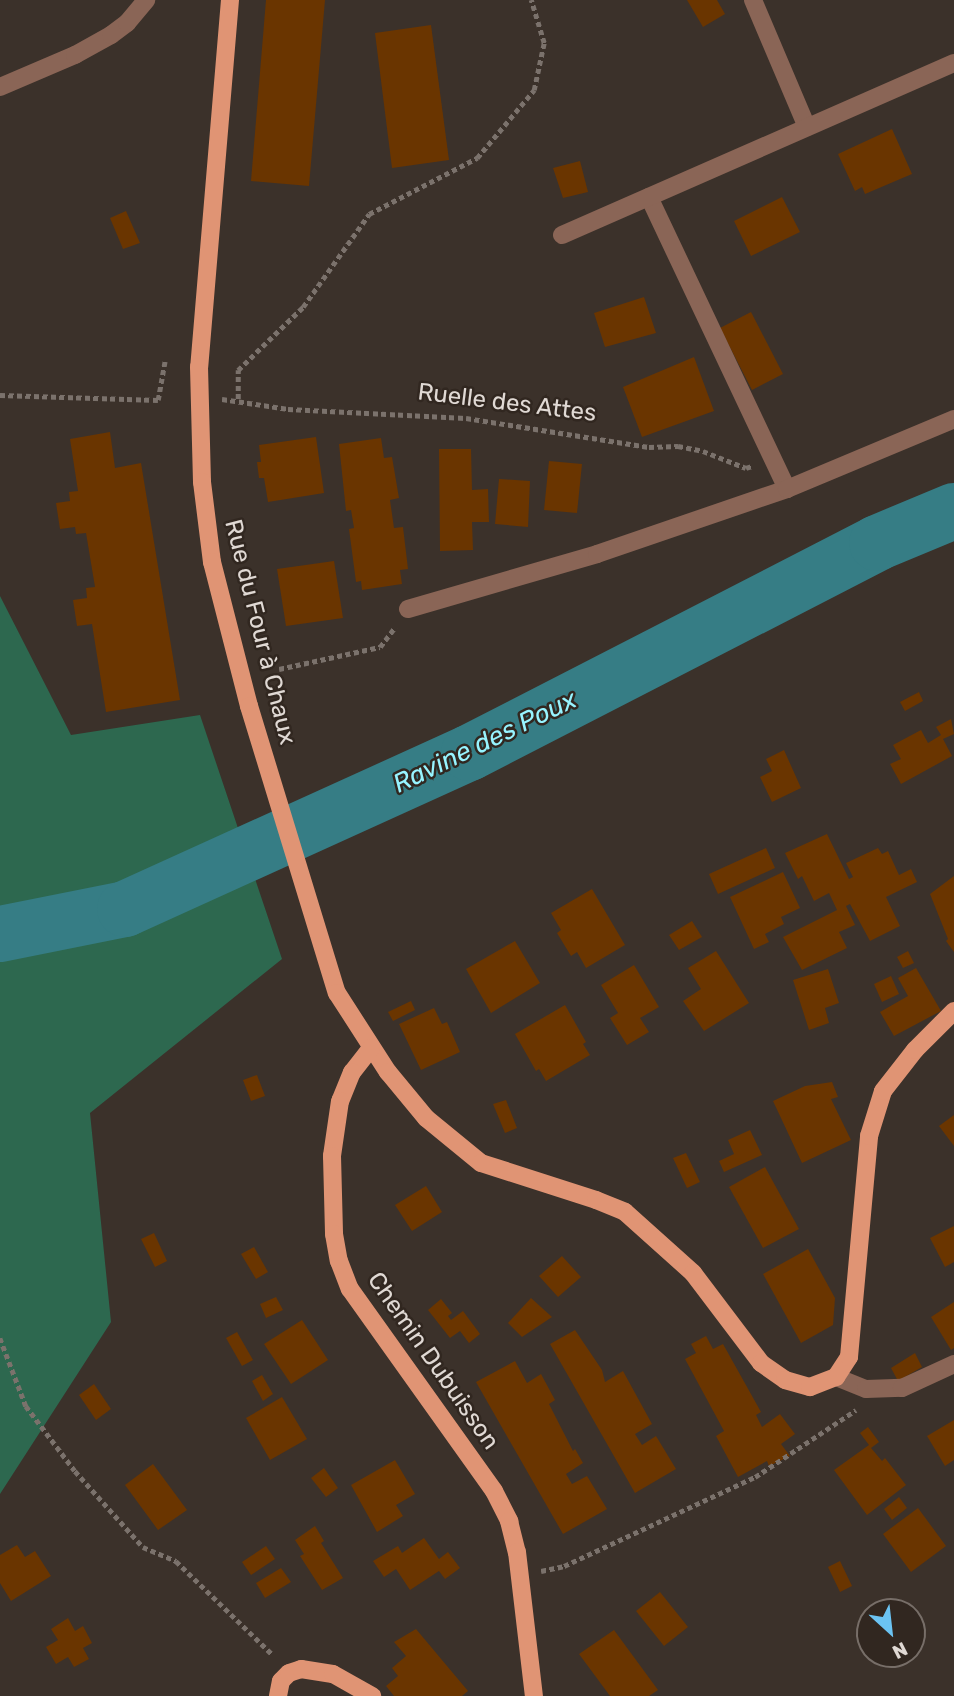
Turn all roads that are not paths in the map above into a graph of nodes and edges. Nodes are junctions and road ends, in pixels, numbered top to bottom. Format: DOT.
graph roads {
  1 [pos="146,0"];
  2 [pos="230,0"];
  3 [pos="753,0"];
  4 [pos="954,63"];
  5 [pos="0,87"];
  6 [pos="807,127"];
  7 [pos="649,197"];
  8 [pos="562,235"];
  9 [pos="954,419"];
  10 [pos="787,489"];
  11 [pos="408,609"];
  12 [pos="954,1011"];
  13 [pos="370,1048"];
  14 [pos="954,1364"];
  15 [pos="836,1377"];
  16 [pos="278,1696"];
  17 [pos="372,1696"];
  18 [pos="534,1696"];
  1 -- 5 [label="street"];
  2 -- 13 [label="main road, Rue du Four à Chaux"];
  3 -- 6 [label="street"];
  4 -- 6 [label="street"];
  6 -- 7 [label="street"];
  7 -- 8 [label="street"];
  7 -- 10 [label="street"];
  9 -- 10 [label="street"];
  10 -- 11 [label="street"];
  12 -- 15 [label="main road"];
  13 -- 15 [label="main road"];
  13 -- 18 [label="main road, Chemin Dubuisson"];
  14 -- 15 [label="street"];
  16 -- 17 [label="main road"];
}
